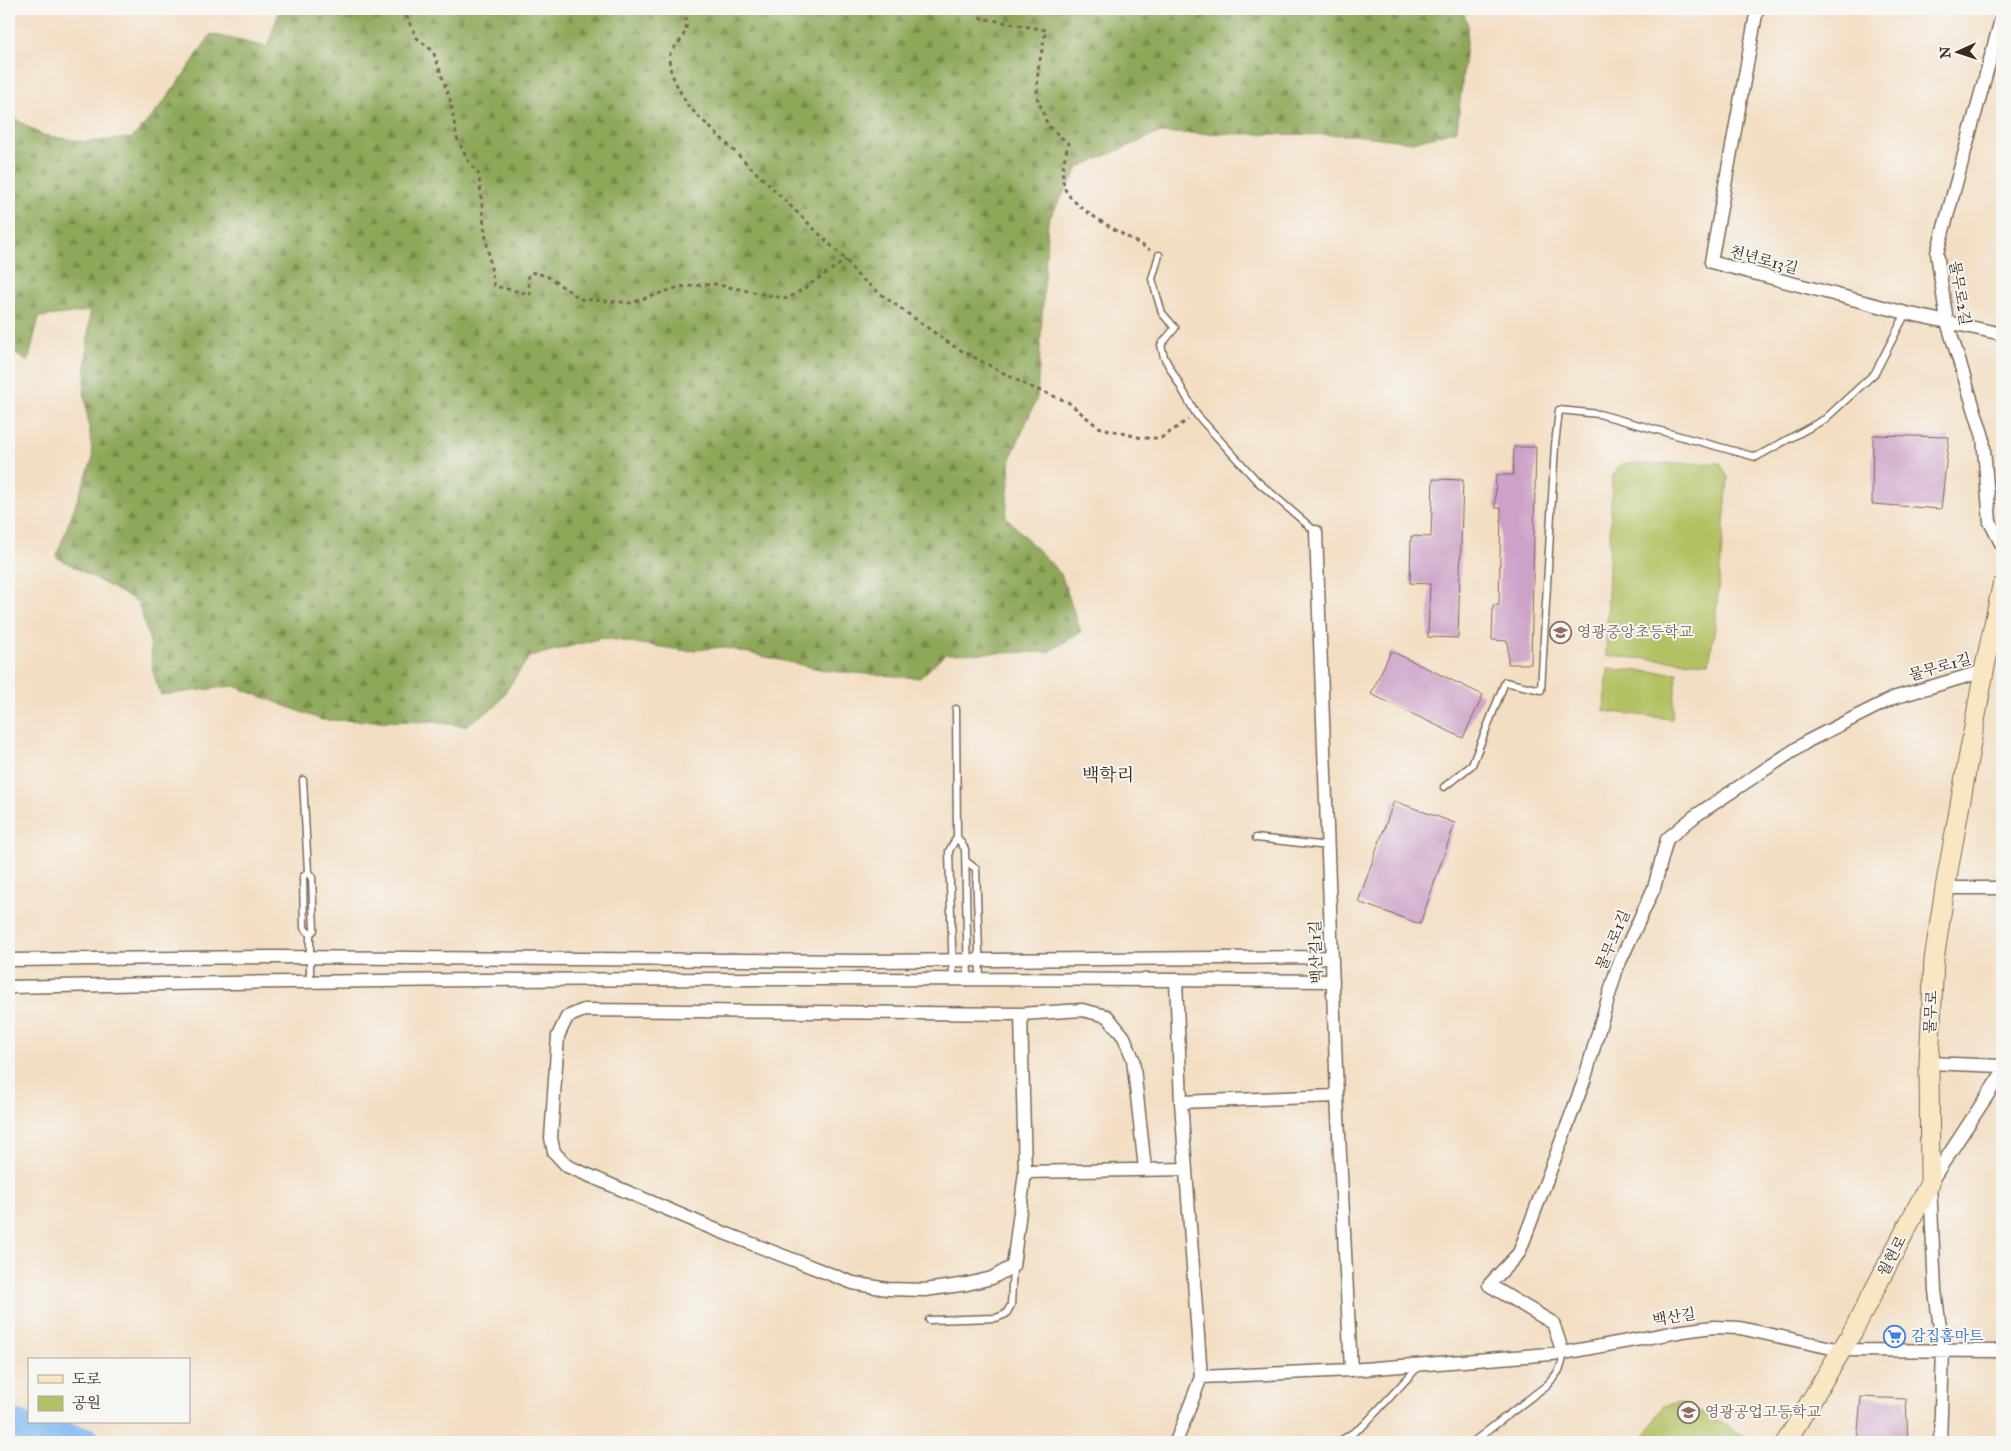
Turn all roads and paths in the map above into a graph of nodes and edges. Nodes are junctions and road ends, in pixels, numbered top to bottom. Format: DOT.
graph roads {
  1 [pos="407,9"];
  2 [pos="685,9"];
  3 [pos="976,9"];
  4 [pos="1757,9"];
  5 [pos="2002,16"];
  6 [pos="1159,255"];
  7 [pos="846,260"];
  8 [pos="1906,313"];
  9 [pos="1947,322"];
  10 [pos="2002,334"];
  11 [pos="1196,414"];
  12 [pos="1316,532"];
  13 [pos="2002,545"];
  14 [pos="2002,586"];
  15 [pos="1984,672"];
  16 [pos="956,709"];
  17 [pos="303,780"];
  18 [pos="1444,787"];
  19 [pos="957,837"];
  20 [pos="1256,838"];
  21 [pos="1328,846"];
  22 [pos="966,861"];
  23 [pos="1945,888"];
  24 [pos="2002,888"];
  25 [pos="310,957"];
  26 [pos="1332,957"];
  27 [pos="9,960"];
  28 [pos="953,960"];
  29 [pos="974,960"];
  30 [pos="953,979"];
  31 [pos="974,979"];
  32 [pos="1176,980"];
  33 [pos="310,981"];
  34 [pos="1333,981"];
  35 [pos="9,986"];
  36 [pos="1021,1014"];
  37 [pos="1928,1063"];
  38 [pos="2002,1066"];
  39 [pos="2002,1073"];
  40 [pos="1337,1096"];
  41 [pos="1180,1102"];
  42 [pos="1145,1169"];
  43 [pos="1186,1169"];
  44 [pos="1025,1172"];
  45 [pos="1930,1183"];
  46 [pos="1013,1266"];
  47 [pos="929,1320"];
  48 [pos="1841,1350"];
  49 [pos="1943,1350"];
  50 [pos="2002,1351"];
  51 [pos="1563,1354"];
  52 [pos="1419,1366"];
  53 [pos="1351,1370"];
  54 [pos="1200,1377"];
  55 [pos="1481,1439"];
  56 [pos="1176,1442"];
  57 [pos="1339,1442"];
  58 [pos="1473,1442"];
  59 [pos="1786,1442"];
  60 [pos="1940,1442"];
  1 -- 7 [label="path"];
  2 -- 7 [label="path"];
  3 -- 6 [label="path"];
  4 -- 8 [label="street, 천년로13길"];
  5 -- 9 [label="street, 물무로2길"];
  6 -- 11 [label="lane"];
  7 -- 11 [label="path"];
  8 -- 9 [label="street, 천년로13길"];
  8 -- 18 [label="lane"];
  9 -- 10 [label="street, 천년로13길"];
  9 -- 13 [label="street, 물무로2길"];
  11 -- 12 [label="lane"];
  12 -- 21 [label="street, 백산길1길"];
  14 -- 15 [label="main road, 물무로"];
  15 -- 23 [label="main road, 물무로"];
  15 -- 51 [label="street, 물무로1길"];
  16 -- 19 [label="lane"];
  17 -- 25 [label="lane"];
  19 -- 22 [label="lane"];
  19 -- 28 [label="lane"];
  20 -- 21 [label="lane"];
  21 -- 26 [label="street, 백산길1길"];
  22 -- 29 [label="lane"];
  22 -- 29 [label="lane"];
  23 -- 24 [label="street"];
  23 -- 37 [label="main road, 물무로"];
  25 -- 27 [label="street"];
  25 -- 28 [label="street"];
  25 -- 33 [label="lane"];
  26 -- 29 [label="street"];
  26 -- 34 [label="street, 백산길1길"];
  28 -- 29 [label="street"];
  28 -- 30 [label="lane"];
  29 -- 31 [label="lane"];
  29 -- 31 [label="lane"];
  30 -- 31 [label="street"];
  30 -- 33 [label="street"];
  31 -- 32 [label="street"];
  32 -- 34 [label="street"];
  32 -- 41 [label="street"];
  33 -- 35 [label="street"];
  34 -- 40 [label="street, 백산길1길"];
  36 -- 42 [label="street"];
  36 -- 44 [label="street"];
  36 -- 46 [label="street"];
  37 -- 38 [label="street"];
  37 -- 45 [label="main road, 물무로"];
  39 -- 45 [label="street, 월현로"];
  40 -- 41 [label="street"];
  40 -- 53 [label="street, 백산길1길"];
  41 -- 43 [label="street"];
  42 -- 43 [label="street"];
  42 -- 44 [label="street"];
  43 -- 54 [label="street"];
  44 -- 46 [label="street"];
  45 -- 48 [label="main road, 월현로"];
  45 -- 49 [label="street, 물무로"];
  46 -- 47 [label="lane"];
  48 -- 49 [label="street, 백산길"];
  48 -- 51 [label="street, 백산길"];
  48 -- 59 [label="main road, 월현로"];
  49 -- 50 [label="street, 백산길"];
  49 -- 60 [label="street, 물무로"];
  51 -- 52 [label="street, 백산길"];
  51 -- 55 [label="lane"];
  52 -- 53 [label="street, 백산길"];
  52 -- 57 [label="lane"];
  53 -- 54 [label="street, 백산길"];
  54 -- 56 [label="street"];
  55 -- 58 [label="lane"];
}
